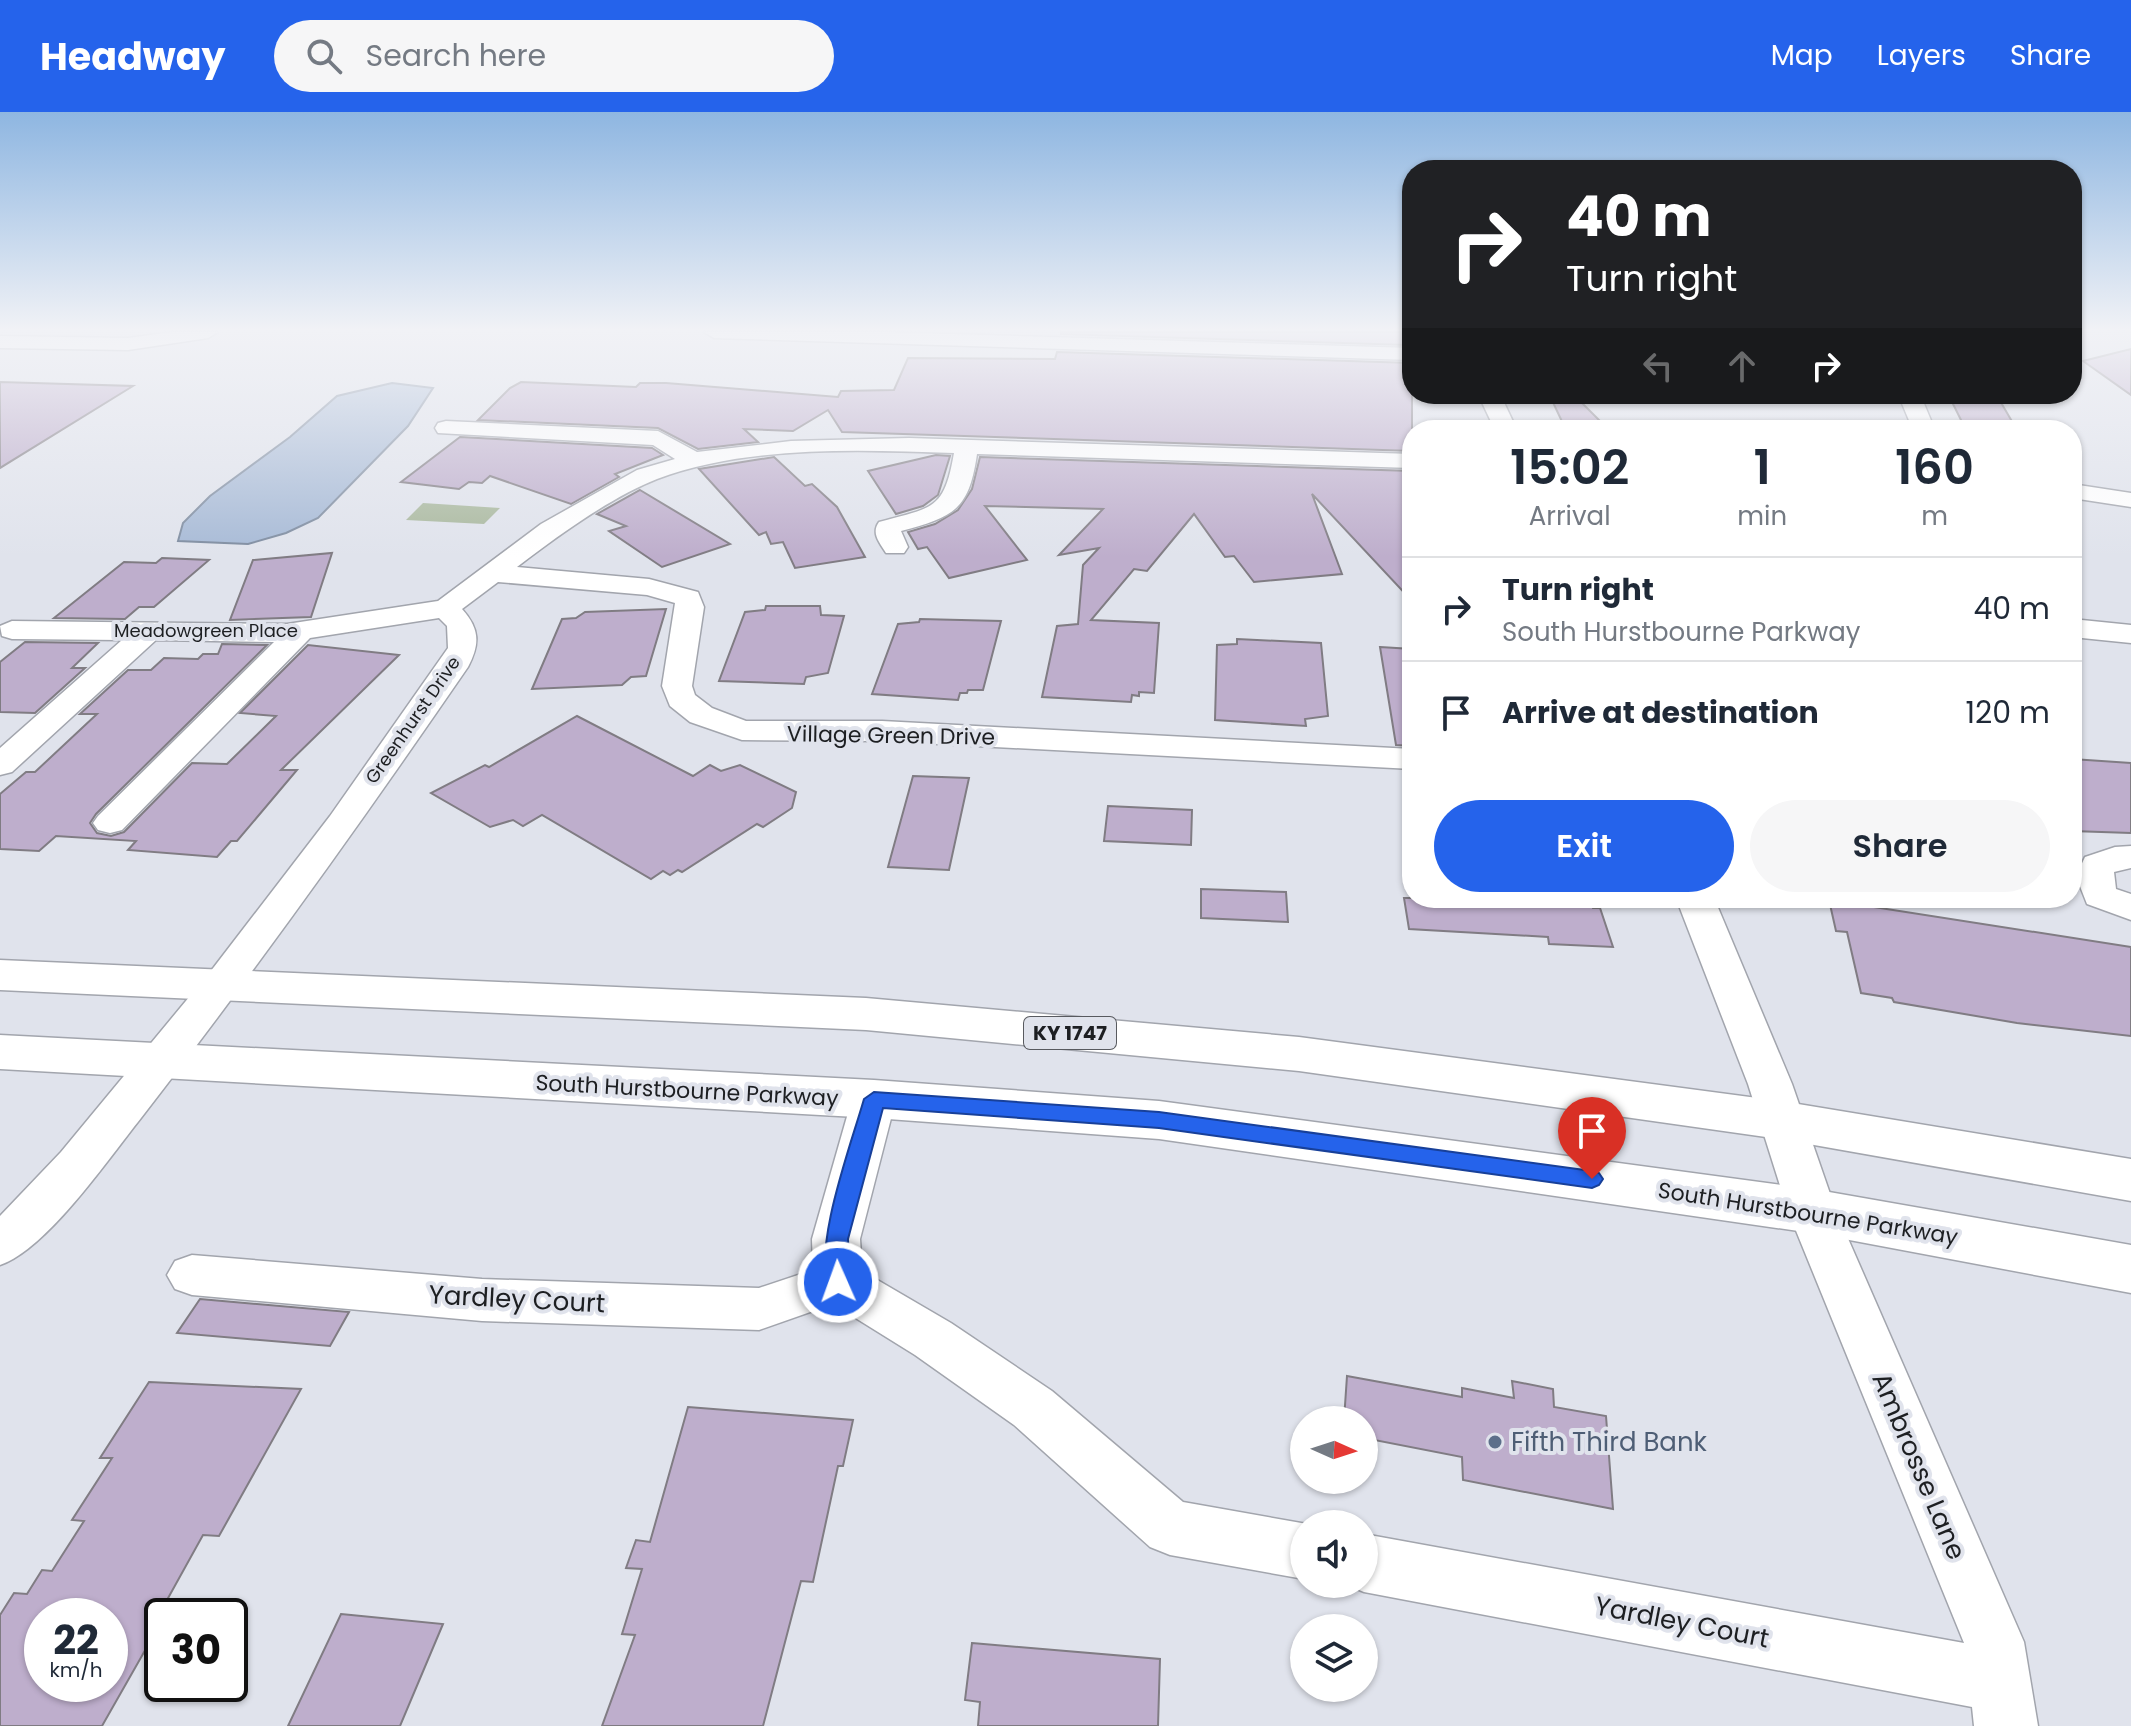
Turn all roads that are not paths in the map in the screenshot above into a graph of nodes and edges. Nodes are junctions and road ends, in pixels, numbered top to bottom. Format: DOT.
graph roads {
  1 [pos="446,428"];
  2 [pos="967,447"];
  3 [pos="691,459"];
  4 [pos="1402,461"];
  5 [pos="2082,493"];
  6 [pos="2131,500"];
  7 [pos="895,547"];
  8 [pos="492,573"];
  9 [pos="446,608"];
  10 [pos="2082,629"];
  11 [pos="12,630"];
  12 [pos="149,631"];
  13 [pos="300,632"];
  14 [pos="2131,634"];
  15 [pos="1402,758"];
  16 [pos="0,765"];
  17 [pos="110,823"];
  18 [pos="2131,857"];
  19 [pos="2085,885"];
  20 [pos="1699,908"];
  21 [pos="2131,908"];
  22 [pos="0,975"];
  23 [pos="220,987"];
  24 [pos="0,1052"];
  25 [pos="161,1062"];
  26 [pos="874,1099"];
  27 [pos="1780,1120"];
  28 [pos="2131,1180"];
  29 [pos="1812,1211"];
  30 [pos="0,1245"];
  31 [pos="2131,1269"];
  32 [pos="192,1275"];
  33 [pos="838,1282"];
  34 [pos="1290,1548"];
  35 [pos="1378,1566"];
  36 [pos="2003,1704"];
  1 -- 3 [label="street"];
  2 -- 3 [label="street"];
  2 -- 4 [label="street"];
  2 -- 7 [label="street"];
  3 -- 8 [label="street"];
  5 -- 6 [label="street"];
  8 -- 9 [label="street"];
  8 -- 15 [label="street, Village Green Drive"];
  9 -- 13 [label="street, Meadowgreen Place"];
  9 -- 23 [label="street, Greenhurst Drive"];
  10 -- 14 [label="street"];
  11 -- 12 [label="street, Meadowgreen Place"];
  12 -- 13 [label="street, Meadowgreen Place"];
  12 -- 16 [label="street"];
  13 -- 17 [label="street"];
  18 -- 19 [label="street"];
  19 -- 21 [label="street"];
  20 -- 27 [label="street, Ambrosse Lane"];
  22 -- 23 [label="main road, KY 1747"];
  23 -- 25 [label="street, Greenhurst Drive"];
  23 -- 27 [label="main road, KY 1747"];
  24 -- 25 [label="main road, South Hurstbourne Parkway"];
  25 -- 26 [label="main road, South Hurstbourne Parkway"];
  25 -- 30 [label="street, Greenhurst Drive"];
  26 -- 29 [label="main road, South Hurstbourne Parkway"];
  26 -- 33 [label="street"];
  27 -- 28 [label="main road, KY 1747"];
  27 -- 29 [label="street, Ambrosse Lane"];
  29 -- 31 [label="main road, South Hurstbourne Parkway"];
  29 -- 36 [label="street, Ambrosse Lane"];
  32 -- 33 [label="street, Yardley Court"];
  33 -- 34 [label="street"];
  35 -- 36 [label="street, Yardley Court"];
}
